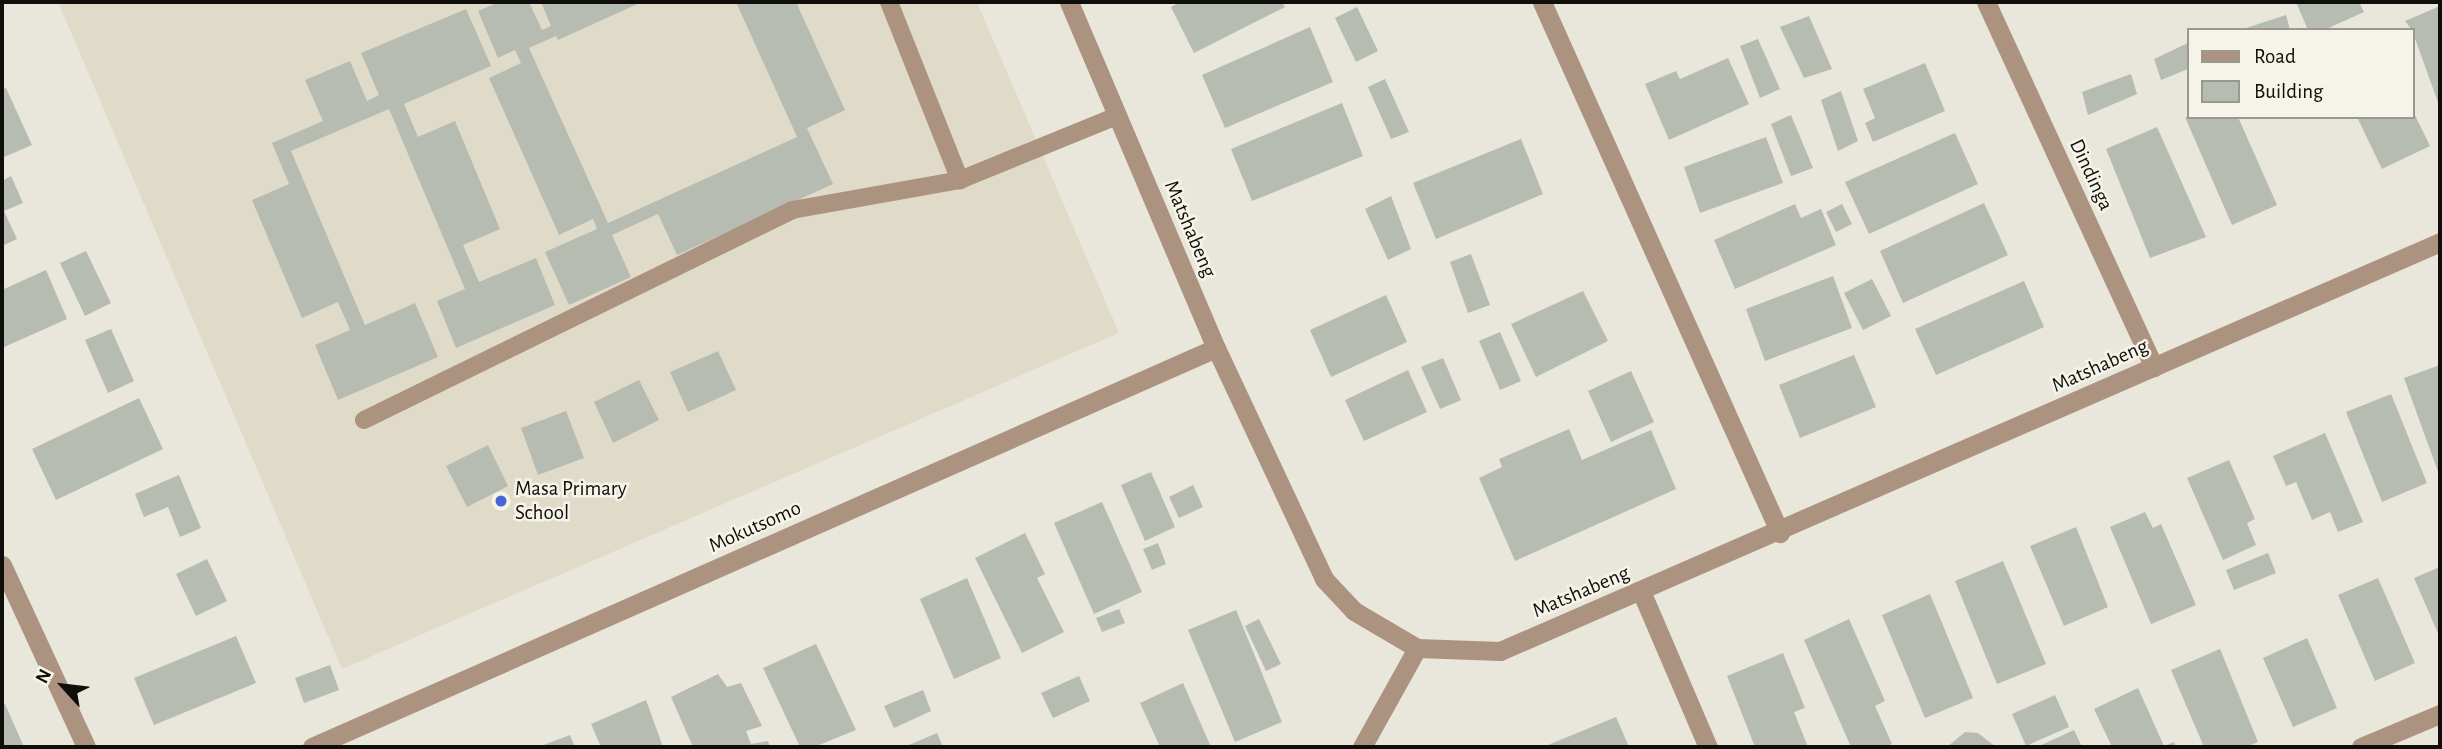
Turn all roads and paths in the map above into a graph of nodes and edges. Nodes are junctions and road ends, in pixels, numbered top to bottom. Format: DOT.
graph roads {
  1 [pos="889,2"];
  2 [pos="1069,2"];
  3 [pos="1542,2"];
  4 [pos="1986,2"];
  5 [pos="1117,116"];
  6 [pos="960,180"];
  7 [pos="2440,242"];
  8 [pos="1216,348"];
  9 [pos="2154,367"];
  10 [pos="364,420"];
  11 [pos="1780,533"];
  12 [pos="2,569"];
  13 [pos="1641,591"];
  14 [pos="1417,648"];
  15 [pos="2440,714"];
  16 [pos="2387,742"];
  17 [pos="86,747"];
  18 [pos="312,747"];
  19 [pos="1362,747"];
  20 [pos="1708,747"];
  21 [pos="2361,747"];
  1 -- 6 [label="lane"];
  2 -- 5 [label="street, Matshabeng"];
  3 -- 11 [label="street"];
  4 -- 9 [label="street, Dindinga"];
  5 -- 6 [label="lane"];
  5 -- 8 [label="street, Matshabeng"];
  6 -- 10 [label="lane"];
  7 -- 9 [label="street, Matshabeng"];
  8 -- 14 [label="street, Matshabeng"];
  8 -- 18 [label="street, Mokutsomo"];
  9 -- 11 [label="street, Matshabeng"];
  11 -- 13 [label="street, Matshabeng"];
  12 -- 17 [label="street"];
  13 -- 14 [label="street, Matshabeng"];
  13 -- 20 [label="street"];
  14 -- 19 [label="street"];
  15 -- 16 [label="street"];
  16 -- 21 [label="street"];
}
